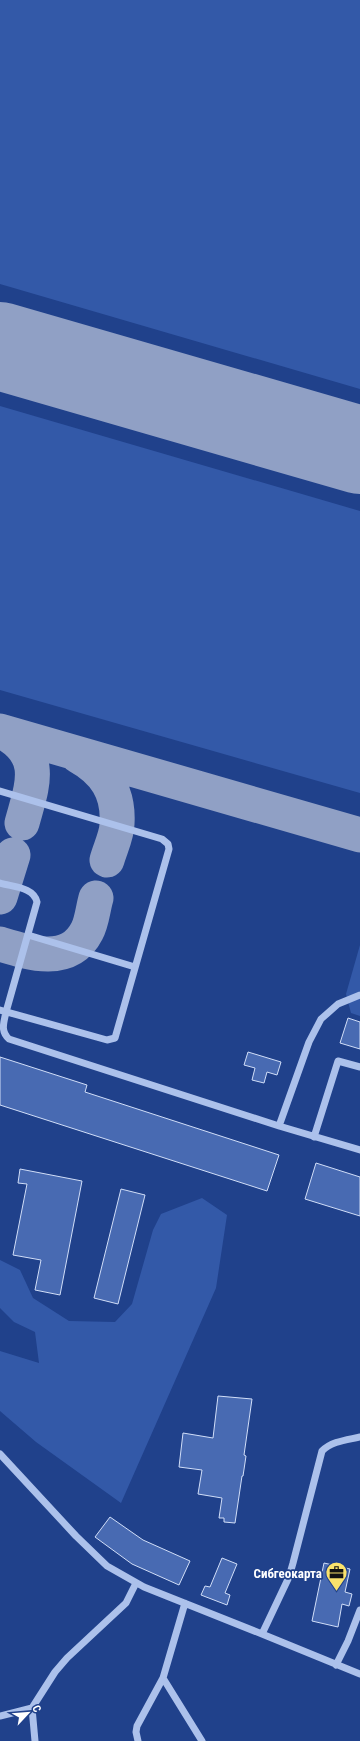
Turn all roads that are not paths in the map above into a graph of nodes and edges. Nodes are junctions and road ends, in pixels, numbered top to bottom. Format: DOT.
graph roads {
  1 [pos="0,791"];
  2 [pos="0,883"];
  3 [pos="28,935"];
  4 [pos="135,967"];
  5 [pos="360,995"];
  6 [pos="3,1011"];
  7 [pos="2,1033"];
  8 [pos="360,1067"];
  9 [pos="279,1126"];
  10 [pos="314,1136"];
  11 [pos="360,1150"];
  12 [pos="360,1437"];
  13 [pos="0,1454"];
  14 [pos="136,1583"];
  15 [pos="185,1603"];
  16 [pos="360,1610"];
  17 [pos="262,1634"];
  18 [pos="336,1665"];
  19 [pos="360,1674"];
  20 [pos="163,1678"];
  21 [pos="32,1708"];
  22 [pos="0,1716"];
  23 [pos="35,1741"];
  24 [pos="138,1741"];
  25 [pos="202,1741"];
  1 -- 4 [label="street"];
  2 -- 3 [label="street"];
  3 -- 4 [label="street"];
  3 -- 6 [label="street"];
  4 -- 6 [label="street"];
  5 -- 9 [label="street"];
  6 -- 7 [label="street"];
  7 -- 9 [label="street"];
  8 -- 10 [label="street"];
  9 -- 10 [label="street"];
  10 -- 11 [label="street"];
  12 -- 17 [label="street"];
  13 -- 14 [label="street"];
  14 -- 15 [label="street"];
  14 -- 21 [label="street"];
  15 -- 17 [label="street"];
  15 -- 20 [label="street"];
  16 -- 18 [label="street"];
  17 -- 18 [label="street"];
  18 -- 19 [label="street"];
  20 -- 24 [label="street"];
  20 -- 25 [label="street"];
  21 -- 22 [label="street"];
  21 -- 23 [label="street"];
}
